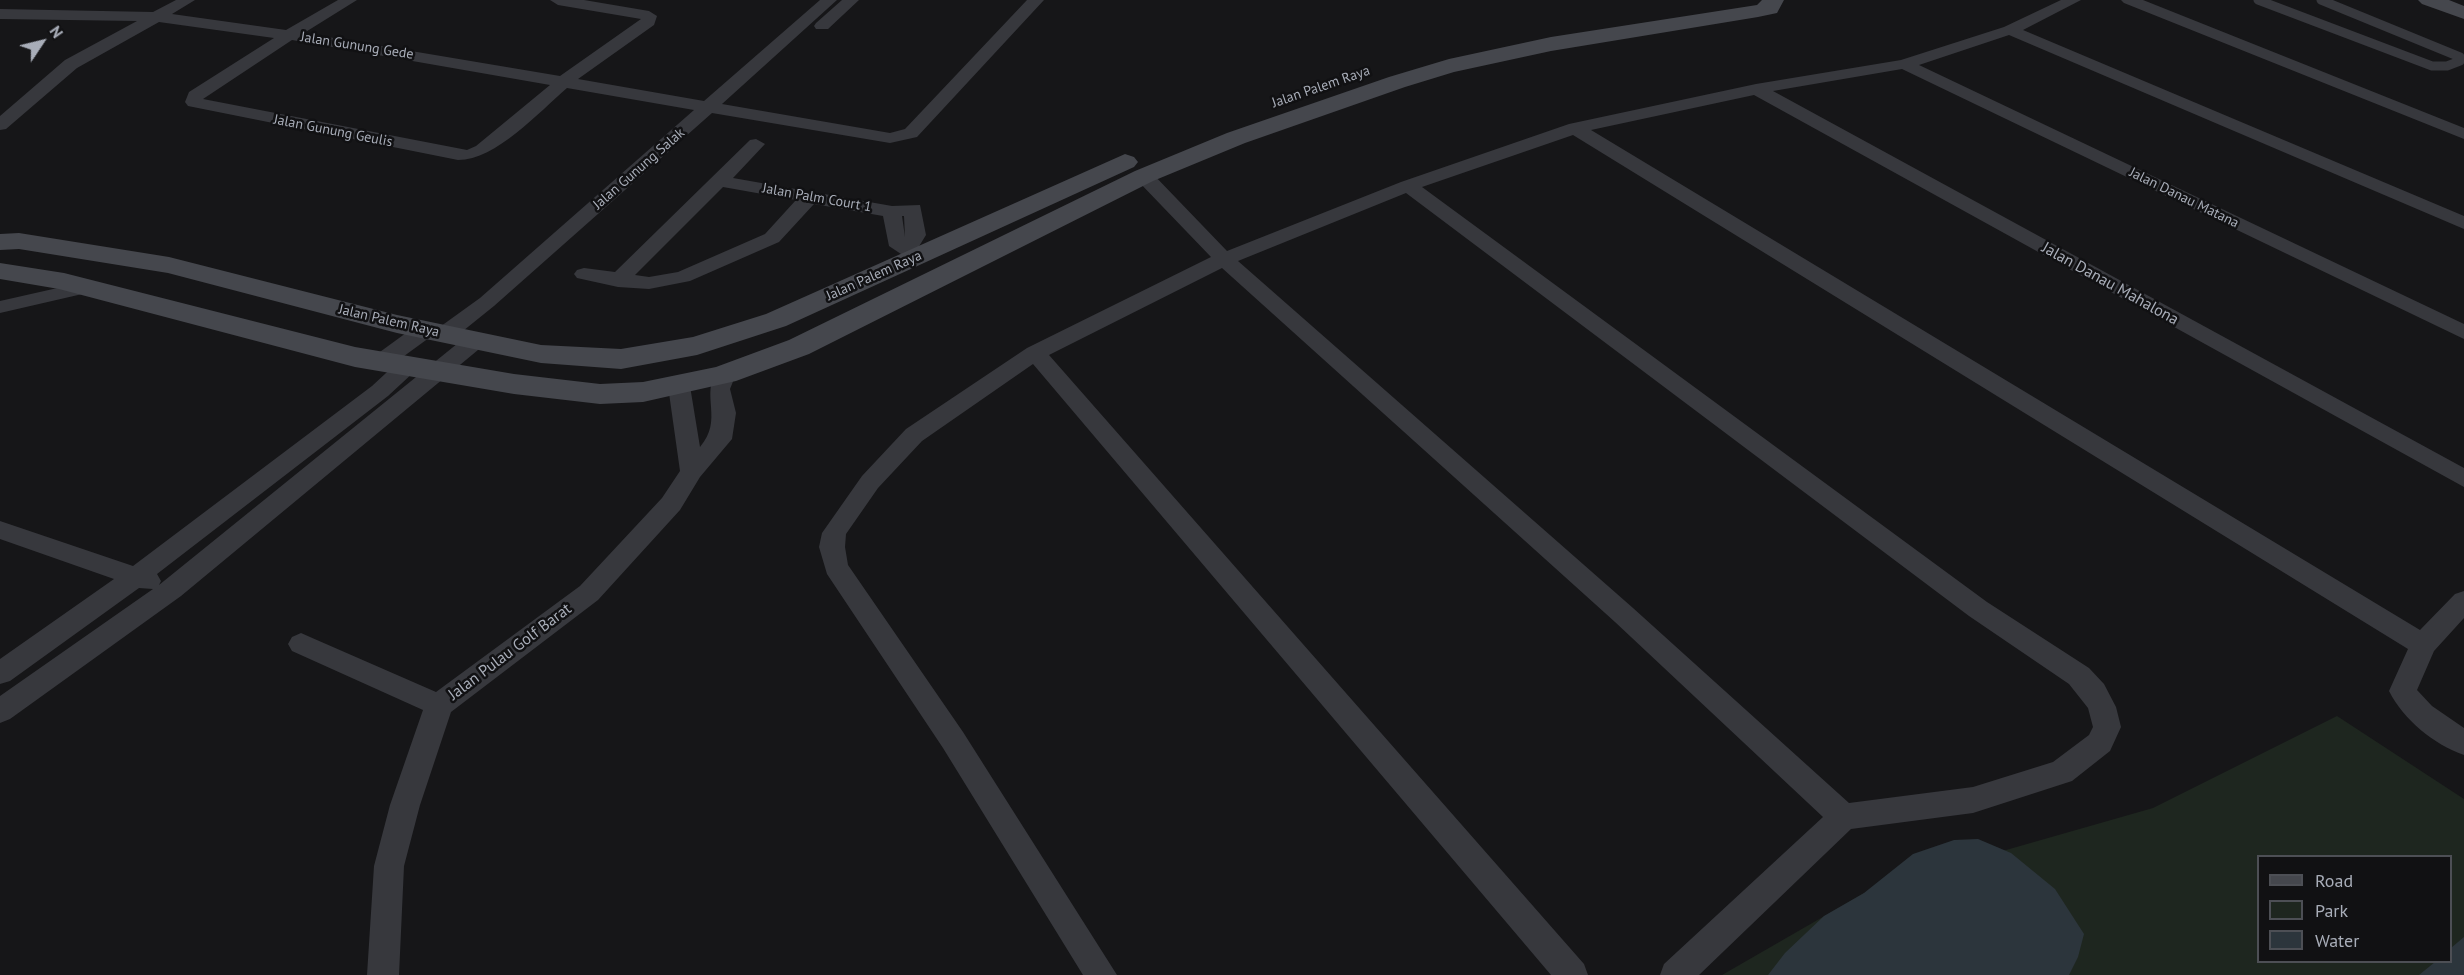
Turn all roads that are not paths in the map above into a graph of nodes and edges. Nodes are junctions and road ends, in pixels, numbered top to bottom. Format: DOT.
graph roads {
  1 [pos="187,0"];
  2 [pos="349,0"];
  3 [pos="558,0"];
  4 [pos="829,0"];
  5 [pos="851,0"];
  6 [pos="1036,0"];
  7 [pos="1726,0"];
  8 [pos="1773,0"];
  9 [pos="2073,0"];
  10 [pos="2129,0"];
  11 [pos="2258,0"];
  12 [pos="2321,0"];
  13 [pos="2429,0"];
  14 [pos="2458,0"];
  15 [pos="2464,2"];
  16 [pos="2464,13"];
  17 [pos="0,14"];
  18 [pos="157,17"];
  19 [pos="2010,30"];
  20 [pos="289,34"];
  21 [pos="1904,64"];
  22 [pos="565,81"];
  23 [pos="1756,89"];
  24 [pos="720,108"];
  25 [pos="0,125"];
  26 [pos="1575,128"];
  27 [pos="2464,134"];
  28 [pos="756,144"];
  29 [pos="1144,176"];
  30 [pos="720,181"];
  31 [pos="1408,186"];
  32 [pos="810,196"];
  33 [pos="892,212"];
  34 [pos="2464,223"];
  35 [pos="0,242"];
  36 [pos="912,253"];
  37 [pos="1224,259"];
  38 [pos="0,271"];
  39 [pos="584,274"];
  40 [pos="941,276"];
  41 [pos="618,281"];
  42 [pos="84,288"];
  43 [pos="0,307"];
  44 [pos="435,332"];
  45 [pos="2464,332"];
  46 [pos="476,340"];
  47 [pos="1035,353"];
  48 [pos="394,364"];
  49 [pos="440,371"];
  50 [pos="725,374"];
  51 [pos="679,386"];
  52 [pos="692,471"];
  53 [pos="2464,479"];
  54 [pos="0,530"];
  55 [pos="136,577"];
  56 [pos="172,589"];
  57 [pos="2464,601"];
  58 [pos="301,644"];
  59 [pos="2422,645"];
  60 [pos="0,673"];
  61 [pos="439,705"];
  62 [pos="0,711"];
  63 [pos="2464,743"];
  64 [pos="1843,817"];
  65 [pos="383,975"];
  66 [pos="1101,975"];
  67 [pos="1572,975"];
  68 [pos="1677,975"];
  1 -- 18 [label="street"];
  2 -- 20 [label="street"];
  3 -- 22 [label="street"];
  4 -- 24 [label="street, Jalan Gunung Salak"];
  5 -- 24 [label="street, Jalan Gunung Salak"];
  6 -- 24 [label="street, Jalan Gunung Gede"];
  7 -- 36 [label="street, Jalan Palem Raya"];
  8 -- 29 [label="street, Jalan Palem Raya"];
  9 -- 19 [label="street"];
  10 -- 27 [label="street"];
  11 -- 12 [label="lane"];
  13 -- 16 [label="street"];
  14 -- 15 [label="street"];
  17 -- 18 [label="street, Jalan Gunung Gede"];
  18 -- 20 [label="street, Jalan Gunung Gede"];
  18 -- 25 [label="street"];
  19 -- 21 [label="street"];
  19 -- 34 [label="street"];
  20 -- 22 [label="street, Jalan Gunung Gede"];
  20 -- 22 [label="street, Jalan Gunung Geulis"];
  21 -- 23 [label="street"];
  21 -- 45 [label="street, Jalan Danau Matana"];
  22 -- 24 [label="street, Jalan Gunung Gede"];
  23 -- 26 [label="street"];
  23 -- 53 [label="street, Jalan Danau Mahalona"];
  24 -- 44 [label="street, Jalan Gunung Salak"];
  26 -- 31 [label="street"];
  26 -- 59 [label="street"];
  28 -- 30 [label="street"];
  29 -- 37 [label="street"];
  29 -- 40 [label="street, Jalan Palem Raya"];
  30 -- 32 [label="street, Jalan Palm Court 1"];
  30 -- 41 [label="street"];
  31 -- 37 [label="street"];
  31 -- 64 [label="street"];
  32 -- 33 [label="street, Jalan Palm Court 1"];
  32 -- 41 [label="street"];
  33 -- 36 [label="street"];
  33 -- 36 [label="street, Jalan Palm Court 1"];
  35 -- 44 [label="street, Jalan Palem Raya"];
  36 -- 40 [label="street"];
  36 -- 46 [label="street, Jalan Palem Raya"];
  37 -- 47 [label="street"];
  37 -- 64 [label="street"];
  38 -- 42 [label="street, Jalan Palem Raya"];
  39 -- 41 [label="street"];
  40 -- 50 [label="street, Jalan Palem Raya"];
  42 -- 43 [label="street, Jalan Palem Raya"];
  42 -- 48 [label="street, Jalan Palem Raya"];
  44 -- 46 [label="street, Jalan Palem Raya"];
  44 -- 48 [label="street, Jalan Gunung Salak"];
  46 -- 49 [label="street"];
  47 -- 66 [label="street"];
  47 -- 67 [label="street"];
  48 -- 49 [label="street, Jalan Palem Raya"];
  48 -- 55 [label="street, Jalan Gunung Salak"];
  49 -- 51 [label="street, Jalan Palem Raya"];
  49 -- 56 [label="street"];
  50 -- 51 [label="street, Jalan Palem Raya"];
  50 -- 52 [label="street, Jalan Pulau Golf Barat"];
  51 -- 52 [label="street"];
  52 -- 61 [label="street, Jalan Pulau Golf Barat"];
  54 -- 55 [label="street"];
  55 -- 56 [label="street"];
  55 -- 60 [label="street, Jalan Gunung Salak"];
  56 -- 62 [label="street"];
  57 -- 59 [label="street"];
  58 -- 61 [label="street"];
  59 -- 63 [label="street"];
  61 -- 65 [label="street, Jalan Pulau Golf Barat"];
  64 -- 68 [label="street"];
}
